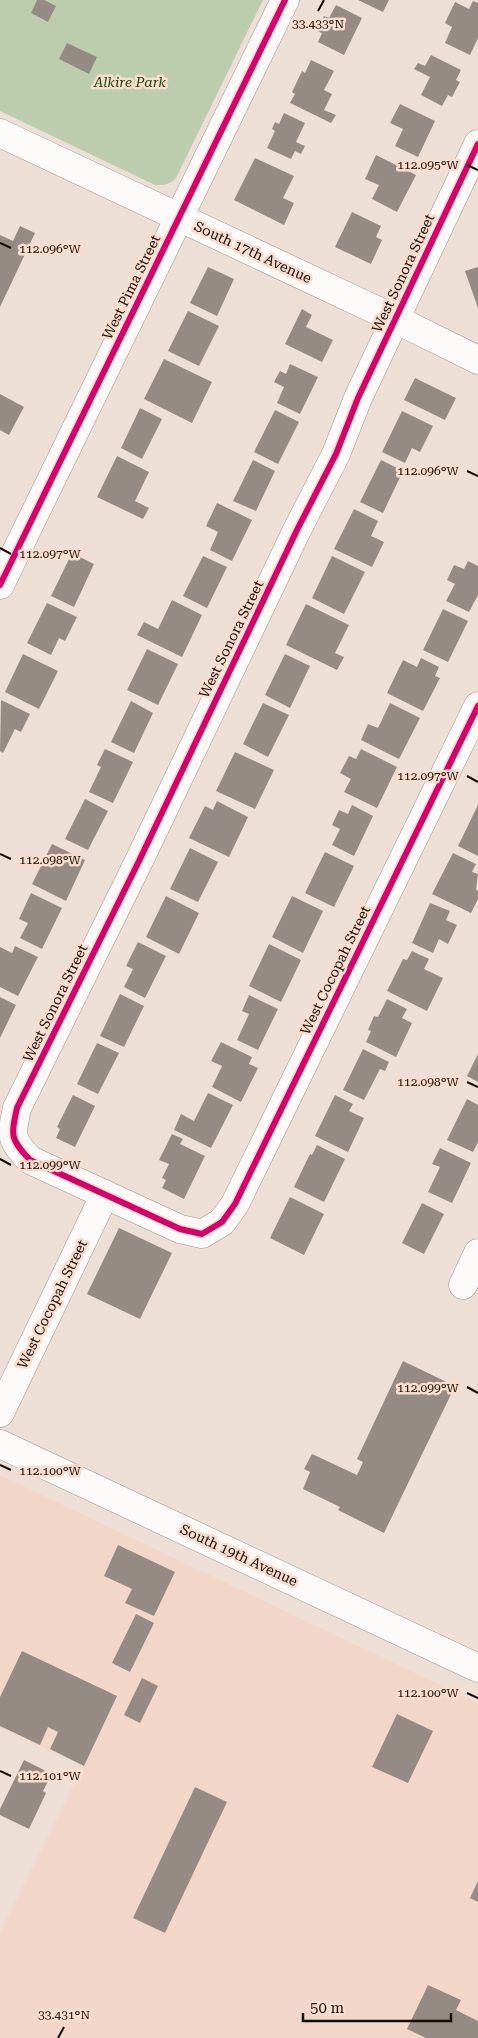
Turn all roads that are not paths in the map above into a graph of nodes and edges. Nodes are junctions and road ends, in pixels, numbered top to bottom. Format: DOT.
graph roads {
  1 [pos="285,0"];
  2 [pos="0,133"];
  3 [pos="478,144"];
  4 [pos="179,218"];
  5 [pos="395,319"];
  6 [pos="478,360"];
  7 [pos="0,585"];
  8 [pos="478,706"];
  9 [pos="105,1194"];
  10 [pos="478,1253"];
  11 [pos="463,1285"];
  12 [pos="0,1413"];
  13 [pos="0,1444"];
  14 [pos="478,1668"];
  1 -- 4 [label="street, West Pima Street"];
  2 -- 4 [label="street, South 17th Avenue"];
  3 -- 5 [label="street, West Sonora Street"];
  4 -- 5 [label="street, South 17th Avenue"];
  4 -- 7 [label="street, West Pima Street"];
  5 -- 6 [label="street, South 17th Avenue"];
  5 -- 9 [label="street, West Sonora Street"];
  8 -- 9 [label="street, West Cocopah Street"];
  9 -- 12 [label="street, West Cocopah Street"];
  10 -- 11 [label="street"];
  13 -- 14 [label="street, South 19th Avenue"];
}
